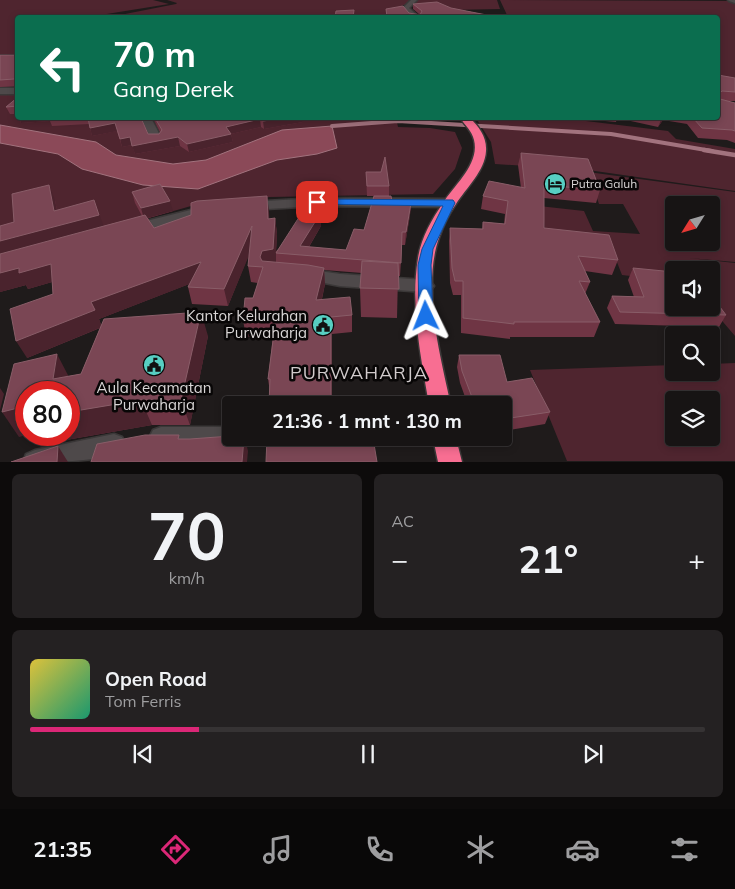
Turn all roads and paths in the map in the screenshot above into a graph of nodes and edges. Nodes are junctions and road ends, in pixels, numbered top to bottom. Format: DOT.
graph roads {
  1 [pos="414,0"];
  2 [pos="731,0"];
  3 [pos="735,1"];
  4 [pos="412,15"];
  5 [pos="15,90"];
  6 [pos="0,91"];
  7 [pos="147,120"];
  8 [pos="468,120"];
  9 [pos="156,139"];
  10 [pos="450,203"];
  11 [pos="119,233"];
  12 [pos="287,274"];
  13 [pos="425,286"];
  14 [pos="439,396"];
  15 [pos="222,438"];
  16 [pos="447,446"];
  17 [pos="34,462"];
  18 [pos="450,462"];
  1 -- 4 [label="street"];
  2 -- 3 [label="street"];
  5 -- 6 [label="street"];
  7 -- 9 [label="street"];
  8 -- 10 [label="highway"];
  10 -- 11 [label="street"];
  10 -- 13 [label="highway"];
  12 -- 13 [label="street"];
  13 -- 14 [label="highway"];
  15 -- 17 [label="street"];
  16 -- 18 [label="highway"];
}
